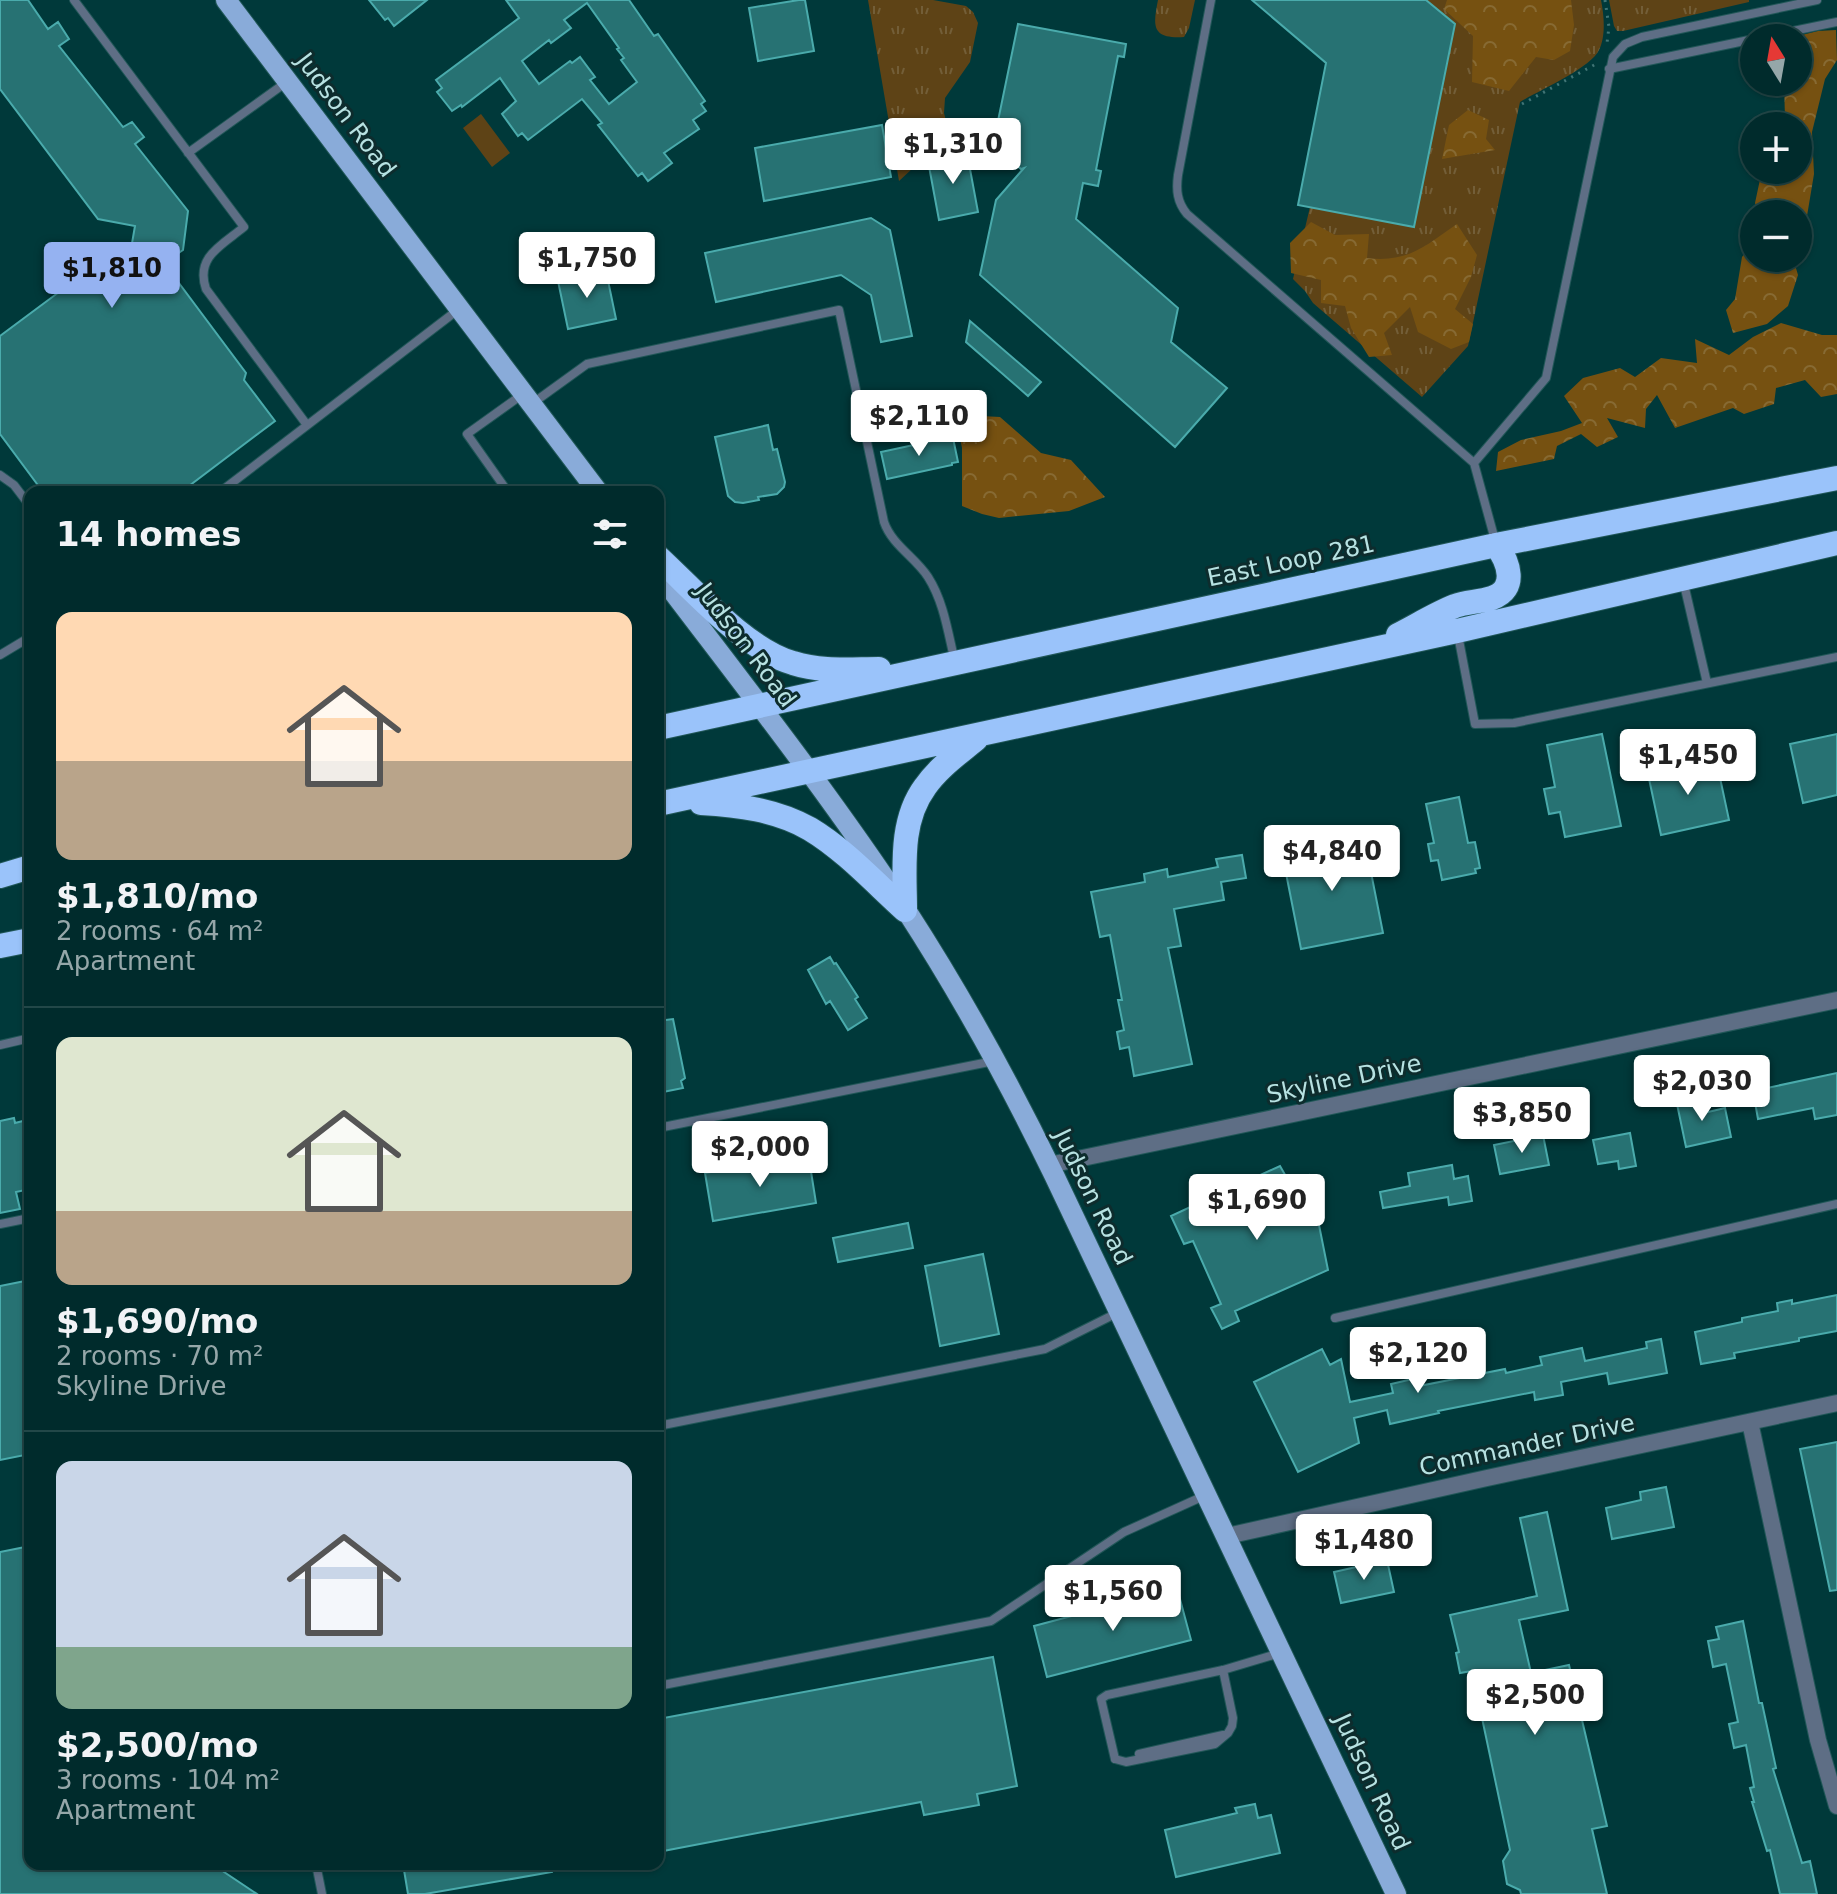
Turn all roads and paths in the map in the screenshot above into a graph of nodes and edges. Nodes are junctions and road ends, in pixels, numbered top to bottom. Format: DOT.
graph roads {
  1 [pos="74,0"];
  2 [pos="226,0"];
  3 [pos="1211,0"];
  4 [pos="1605,0"];
  5 [pos="1817,0"];
  6 [pos="1837,22"];
  7 [pos="1812,27"];
  8 [pos="1740,42"];
  9 [pos="1604,52"];
  10 [pos="1598,63"];
  11 [pos="1609,69"];
  12 [pos="288,81"];
  13 [pos="1522,104"];
  14 [pos="188,153"];
  15 [pos="460,308"];
  16 [pos="527,399"];
  17 [pos="307,425"];
  18 [pos="1474,463"];
  19 [pos="0,475"];
  20 [pos="1837,478"];
  21 [pos="228,486"];
  22 [pos="504,486"];
  23 [pos="593,486"];
  24 [pos="24,498"];
  25 [pos="1837,543"];
  26 [pos="1496,545"];
  27 [pos="664,563"];
  28 [pos="1683,579"];
  29 [pos="664,580"];
  30 [pos="1457,631"];
  31 [pos="24,641"];
  32 [pos="1367,651"];
  33 [pos="0,655"];
  34 [pos="1837,657"];
  35 [pos="955,663"];
  36 [pos="930,668"];
  37 [pos="1707,683"];
  38 [pos="759,706"];
  39 [pos="664,727"];
  40 [pos="979,736"];
  41 [pos="809,771"];
  42 [pos="664,803"];
  43 [pos="24,869"];
  44 [pos="0,876"];
  45 [pos="905,910"];
  46 [pos="24,941"];
  47 [pos="0,946"];
  48 [pos="1837,1000"];
  49 [pos="24,1039"];
  50 [pos="0,1045"];
  51 [pos="995,1061"];
  52 [pos="664,1127"];
  53 [pos="1049,1165"];
  54 [pos="1837,1204"];
  55 [pos="24,1219"];
  56 [pos="0,1224"];
  57 [pos="1119,1312"];
  58 [pos="1335,1318"];
  59 [pos="1837,1403"];
  60 [pos="1750,1422"];
  61 [pos="664,1425"];
  62 [pos="1207,1495"];
  63 [pos="1227,1536"];
  64 [pos="1281,1653"];
  65 [pos="1223,1670"];
  66 [pos="664,1685"];
  67 [pos="1837,1806"];
  68 [pos="317,1870"];
  69 [pos="322,1894"];
  70 [pos="1396,1894"];
  1 -- 14 [label="lane"];
  2 -- 12 [label="main road, Judson Road"];
  3 -- 18 [label="lane"];
  4 -- 9 [label="path"];
  5 -- 11 [label="lane"];
  6 -- 7 [label="lane"];
  8 -- 11 [label="lane"];
  10 -- 13 [label="path"];
  11 -- 18 [label="lane"];
  12 -- 14 [label="lane"];
  12 -- 15 [label="main road, Judson Road"];
  14 -- 17 [label="lane"];
  15 -- 16 [label="main road, Judson Road"];
  15 -- 17 [label="lane"];
  16 -- 22 [label="lane"];
  16 -- 23 [label="main road, Judson Road"];
  16 -- 35 [label="lane"];
  17 -- 21 [label="lane"];
  18 -- 26 [label="lane"];
  19 -- 24 [label="lane"];
  20 -- 26 [label="highway, East Loop 281"];
  25 -- 28 [label="highway"];
  26 -- 32 [label="highway"];
  26 -- 35 [label="highway, East Loop 281"];
  27 -- 36 [label="highway"];
  28 -- 30 [label="highway"];
  28 -- 37 [label="lane"];
  29 -- 38 [label="main road, Judson Road"];
  30 -- 32 [label="highway"];
  30 -- 37 [label="lane"];
  31 -- 33 [label="lane"];
  32 -- 40 [label="highway"];
  34 -- 37 [label="lane"];
  35 -- 36 [label="highway, East Loop 281"];
  36 -- 38 [label="highway, East Loop 281"];
  38 -- 39 [label="highway, East Loop 281"];
  38 -- 41 [label="main road, Judson Road"];
  40 -- 41 [label="highway"];
  40 -- 45 [label="highway"];
  41 -- 42 [label="highway"];
  41 -- 45 [label="main road, Judson Road"];
  42 -- 45 [label="highway"];
  43 -- 44 [label="highway"];
  45 -- 51 [label="main road, Judson Road"];
  46 -- 47 [label="highway"];
  48 -- 53 [label="street, Skyline Drive"];
  49 -- 50 [label="lane"];
  51 -- 52 [label="lane"];
  51 -- 53 [label="main road, Judson Road"];
  53 -- 57 [label="main road, Judson Road"];
  54 -- 58 [label="lane"];
  55 -- 56 [label="lane"];
  57 -- 61 [label="lane"];
  57 -- 62 [label="main road, Judson Road"];
  59 -- 60 [label="street, Commander Drive"];
  60 -- 63 [label="street, Commander Drive"];
  60 -- 67 [label="street"];
  62 -- 63 [label="main road, Judson Road"];
  62 -- 66 [label="lane"];
  63 -- 64 [label="main road, Judson Road"];
  64 -- 65 [label="lane"];
  64 -- 70 [label="main road, Judson Road"];
  65 -- 65 [label="lane"];
  68 -- 69 [label="lane"];
}
